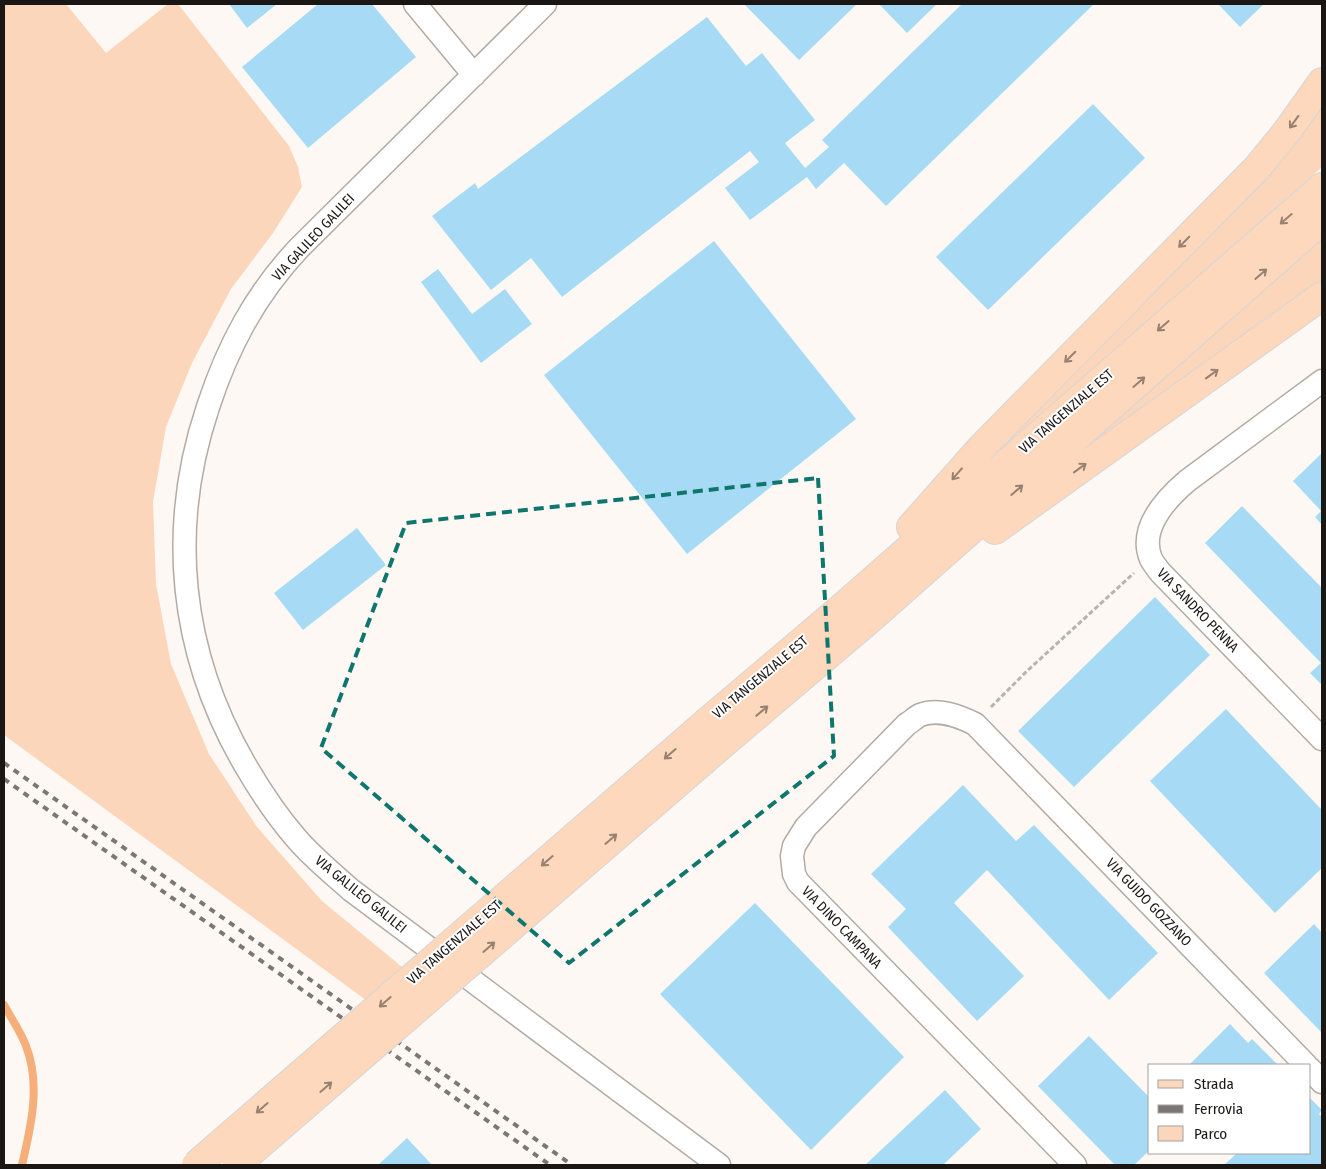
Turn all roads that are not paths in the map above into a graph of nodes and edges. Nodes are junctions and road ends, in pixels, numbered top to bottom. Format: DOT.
graph roads {
  1 [pos="415,4"];
  2 [pos="545,4"];
  3 [pos="474,75"];
  4 [pos="1322,82"];
  5 [pos="1322,187"];
  6 [pos="1322,220"];
  7 [pos="1322,296"];
  8 [pos="1322,381"];
  9 [pos="838,611"];
  10 [pos="870,619"];
  11 [pos="983,732"];
  12 [pos="1322,739"];
  13 [pos="1305,1064"];
  14 [pos="1311,1070"];
  15 [pos="1322,1082"];
  16 [pos="196,1165"];
  17 [pos="236,1165"];
  18 [pos="719,1165"];
  19 [pos="1075,1165"];
  1 -- 3 [label="street"];
  2 -- 3 [label="street, VIA GALILEO GALILEI"];
  3 -- 18 [label="street, VIA GALILEO GALILEI"];
  4 -- 9 [label="main road, one-way"];
  5 -- 9 [label="main road, VIA TANGENZIALE EST, one-way"];
  10 -- 6 [label="main road, VIA TANGENZIALE EST, one-way"];
  10 -- 7 [label="main road, one-way"];
  8 -- 12 [label="street, VIA SANDRO PENNA"];
  9 -- 16 [label="main road, VIA TANGENZIALE EST, one-way, bridge"];
  17 -- 10 [label="main road, VIA TANGENZIALE EST, one-way, bridge"];
  11 -- 13 [label="street, VIA GUIDO GOZZANO"];
  11 -- 19 [label="street, VIA DINO CAMPANA"];
  14 -- 15 [label="street"];
}
